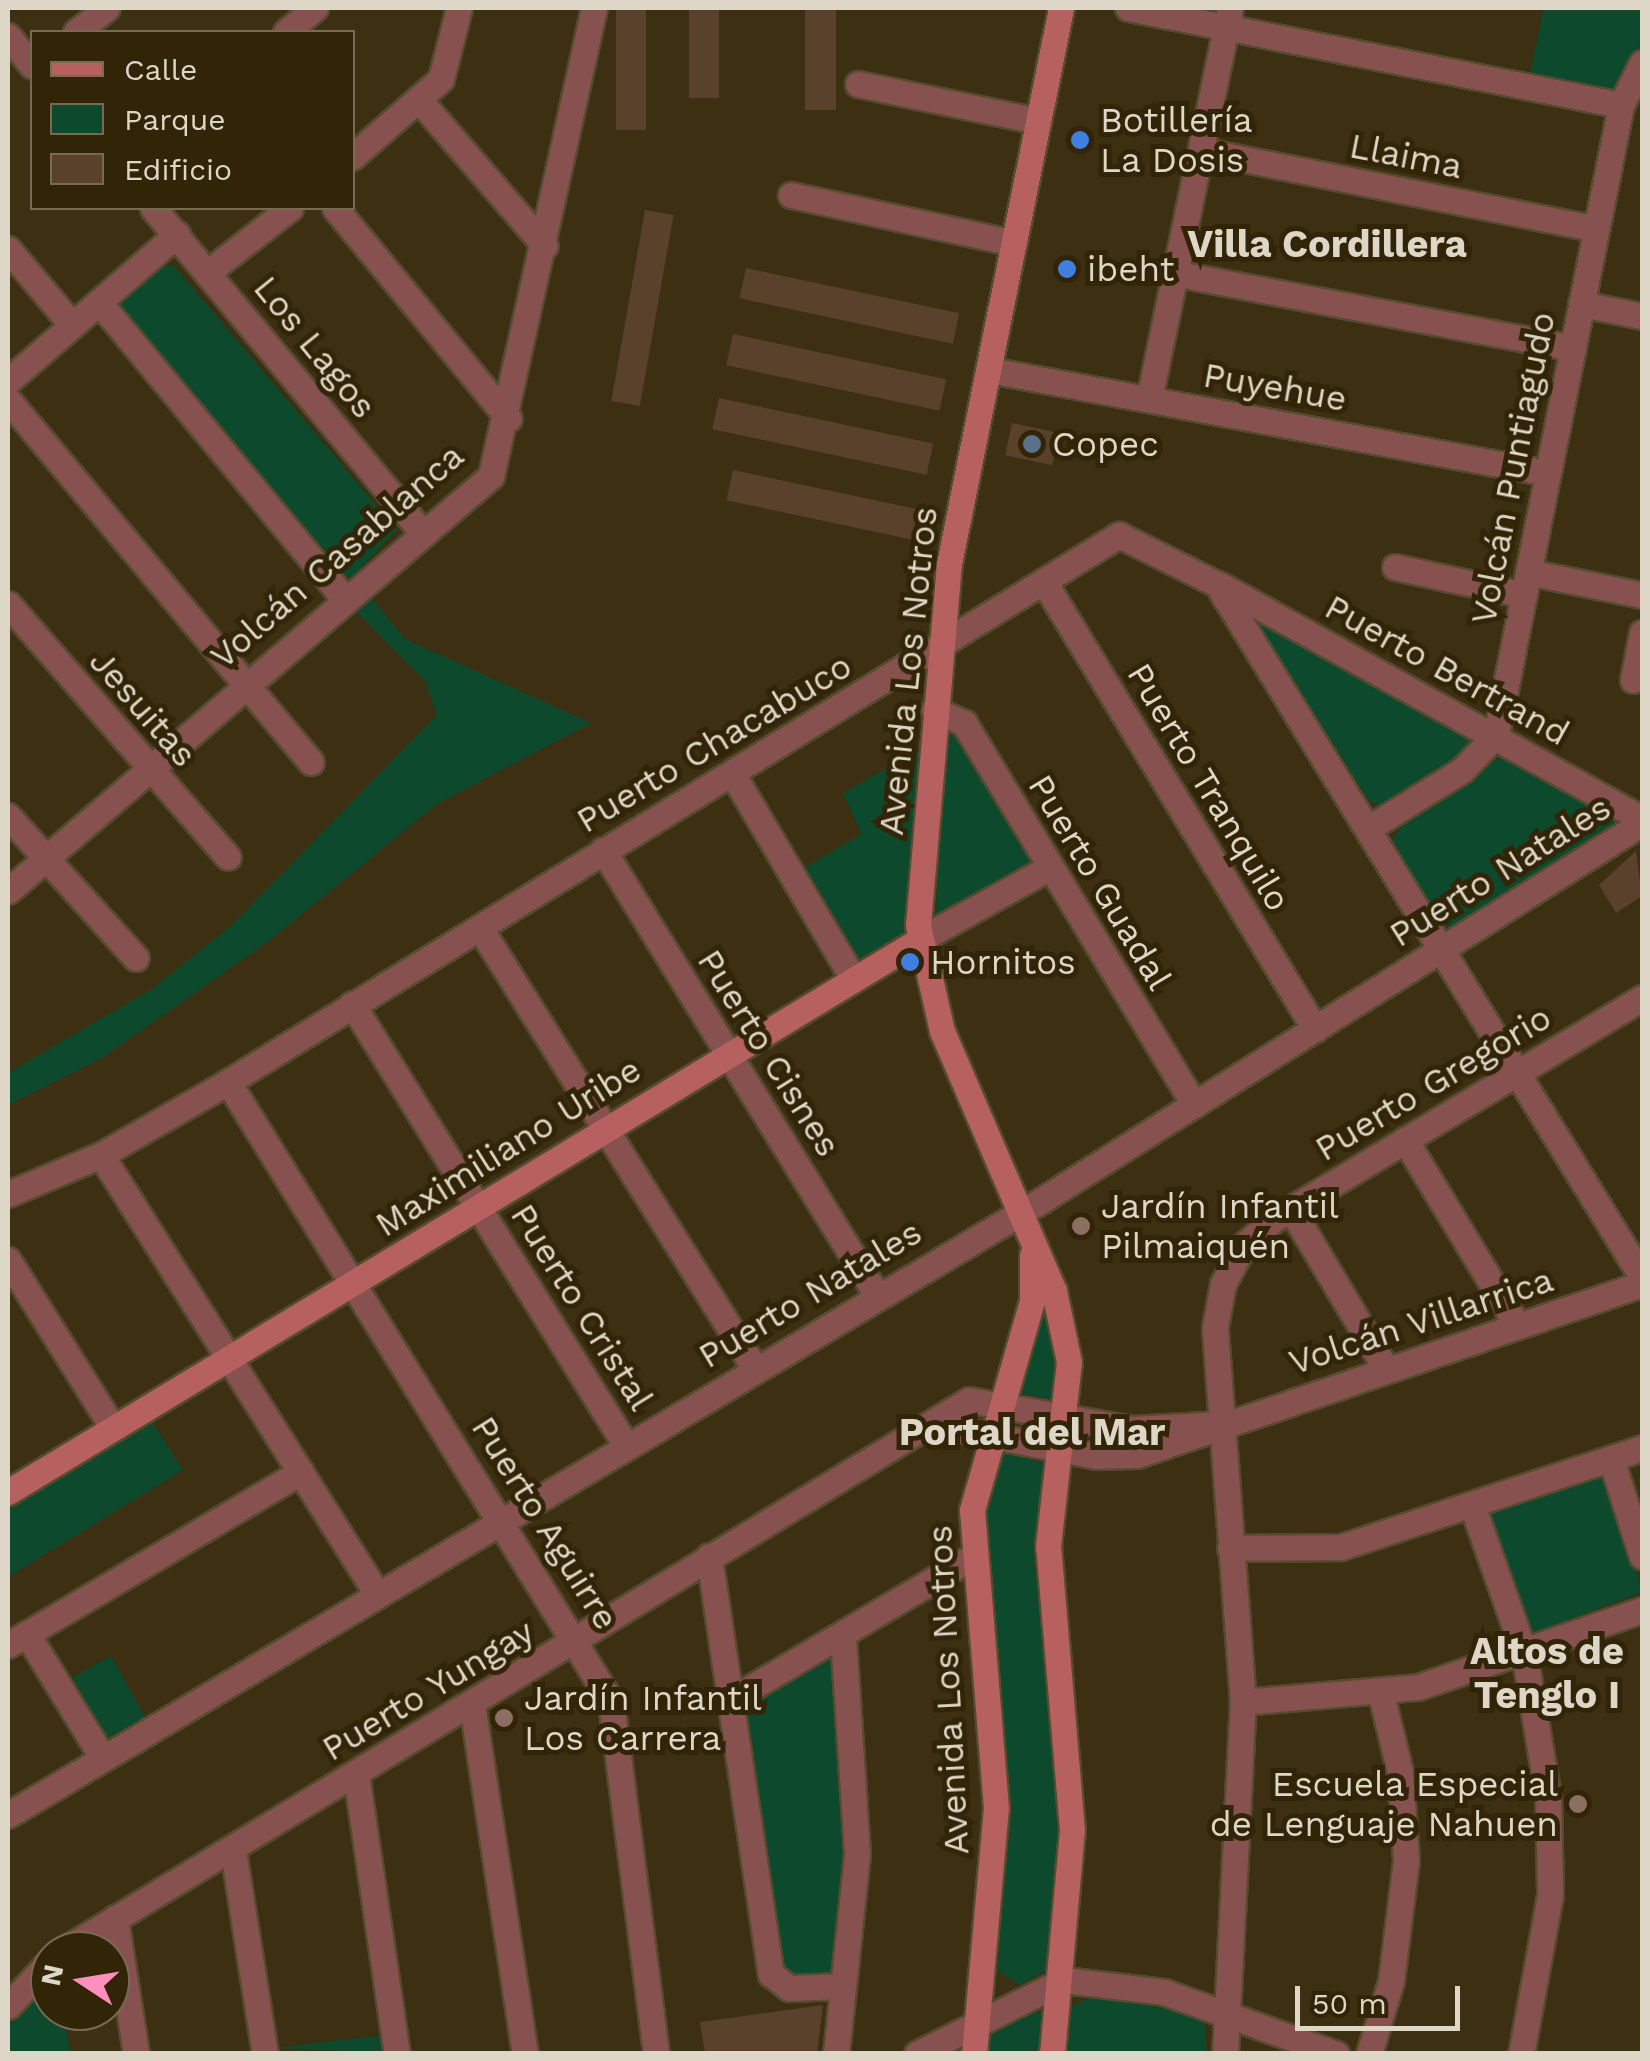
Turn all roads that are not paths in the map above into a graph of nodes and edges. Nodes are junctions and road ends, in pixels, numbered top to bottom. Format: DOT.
graph roads {
  1 [pos="107,8"];
  2 [pos="315,8"];
  3 [pos="459,8"];
  4 [pos="594,8"];
  5 [pos="1061,8"];
  6 [pos="1128,8"];
  7 [pos="1228,17"];
  8 [pos="79,30"];
  9 [pos="288,30"];
  10 [pos="8,36"];
  11 [pos="1642,63"];
  12 [pos="30,64"];
  13 [pos="858,84"];
  14 [pos="420,101"];
  15 [pos="1621,105"];
  16 [pos="1038,121"];
  17 [pos="1203,151"];
  18 [pos="355,154"];
  19 [pos="791,196"];
  20 [pos="155,210"];
  21 [pos="287,210"];
  22 [pos="337,210"];
  23 [pos="1596,229"];
  24 [pos="177,234"];
  25 [pos="1014,244"];
  26 [pos="545,246"];
  27 [pos="8,249"];
  28 [pos="208,272"];
  29 [pos="1178,274"];
  30 [pos="100,302"];
  31 [pos="1581,304"];
  32 [pos="1642,316"];
  33 [pos="72,325"];
  34 [pos="1573,348"];
  35 [pos="990,370"];
  36 [pos="8,381"];
  37 [pos="8,400"];
  38 [pos="1150,400"];
  39 [pos="509,418"];
  40 [pos="1548,473"];
  41 [pos="422,532"];
  42 [pos="1395,567"];
  43 [pos="1044,582"];
  44 [pos="1218,584"];
  45 [pos="1526,584"];
  46 [pos="1642,594"];
  47 [pos="343,597"];
  48 [pos="8,604"];
  49 [pos="1642,633"];
  50 [pos="941,646"];
  51 [pos="1634,680"];
  52 [pos="244,682"];
  53 [pos="934,710"];
  54 [pos="1496,734"];
  55 [pos="311,762"];
  56 [pos="145,766"];
  57 [pos="732,773"];
  58 [pos="8,816"];
  59 [pos="1642,821"];
  60 [pos="1369,828"];
  61 [pos="603,850"];
  62 [pos="228,856"];
  63 [pos="42,858"];
  64 [pos="1050,867"];
  65 [pos="8,891"];
  66 [pos="480,928"];
  67 [pos="919,940"];
  68 [pos="1440,950"];
  69 [pos="136,958"];
  70 [pos="852,977"];
  71 [pos="352,1004"];
  72 [pos="1640,1006"];
  73 [pos="1315,1029"];
  74 [pos="727,1050"];
  75 [pos="1518,1073"];
  76 [pos="228,1082"];
  77 [pos="1194,1105"];
  78 [pos="605,1128"];
  79 [pos="1406,1140"];
  80 [pos="102,1155"];
  81 [pos="8,1194"];
  82 [pos="480,1208"];
  83 [pos="1290,1209"];
  84 [pos="1020,1212"];
  85 [pos="8,1260"];
  86 [pos="1642,1281"];
  87 [pos="356,1282"];
  88 [pos="876,1294"];
  89 [pos="1516,1325"];
  90 [pos="230,1359"];
  91 [pos="754,1367"];
  92 [pos="1386,1369"];
  93 [pos="998,1399"];
  94 [pos="1066,1412"];
  95 [pos="931,1424"];
  96 [pos="1221,1424"];
  97 [pos="113,1428"];
  98 [pos="987,1432"];
  99 [pos="625,1444"];
  100 [pos="1060,1448"];
  101 [pos="1642,1448"];
  102 [pos="1611,1459"];
  103 [pos="301,1472"];
  104 [pos="8,1492"];
  105 [pos="1473,1508"];
  106 [pos="501,1519"];
  107 [pos="1230,1548"];
  108 [pos="709,1556"];
  109 [pos="1642,1556"];
  110 [pos="970,1558"];
  111 [pos="374,1589"];
  112 [pos="1642,1610"];
  113 [pos="843,1634"];
  114 [pos="17,1640"];
  115 [pos="578,1640"];
  116 [pos="1524,1652"];
  117 [pos="1381,1694"];
  118 [pos="732,1700"];
  119 [pos="1243,1702"];
  120 [pos="472,1704"];
  121 [pos="102,1758"];
  122 [pos="356,1774"];
  123 [pos="8,1814"];
  124 [pos="233,1850"];
  125 [pos="115,1918"];
  126 [pos="94,1931"];
  127 [pos="1064,1980"];
  128 [pos="30,1982"];
  129 [pos="843,1986"];
  130 [pos="8,2006"];
  131 [pos="1232,2014"];
  132 [pos="980,2020"];
  133 [pos="136,2054"];
  134 [pos="264,2054"];
  135 [pos="396,2054"];
  136 [pos="525,2054"];
  137 [pos="656,2054"];
  138 [pos="836,2054"];
  139 [pos="918,2054"];
  140 [pos="974,2054"];
  141 [pos="1052,2054"];
  142 [pos="1225,2054"];
  143 [pos="1336,2054"];
  144 [pos="1369,2054"];
  145 [pos="1521,2054"];
  1 -- 8 [label="street"];
  2 -- 9 [label="street"];
  3 -- 14 [label="street"];
  4 -- 26 [label="street, Volcán Casablanca"];
  5 -- 16 [label="main road, Avenida Los Notros"];
  6 -- 7 [label="street"];
  7 -- 15 [label="street"];
  7 -- 17 [label="street"];
  10 -- 12 [label="street"];
  11 -- 15 [label="street, Volcán Puntiagudo"];
  13 -- 16 [label="street"];
  14 -- 18 [label="street"];
  14 -- 26 [label="street"];
  15 -- 23 [label="street, Volcán Puntiagudo"];
  16 -- 25 [label="main road, Avenida Los Notros"];
  17 -- 23 [label="street, Llaima"];
  17 -- 29 [label="street"];
  19 -- 25 [label="street"];
  20 -- 24 [label="street, Los Lagos"];
  21 -- 28 [label="street"];
  22 -- 39 [label="street"];
  23 -- 31 [label="street, Volcán Puntiagudo"];
  24 -- 28 [label="street, Los Lagos"];
  24 -- 30 [label="street"];
  25 -- 35 [label="main road, Avenida Los Notros"];
  26 -- 39 [label="street, Volcán Casablanca"];
  27 -- 33 [label="street"];
  28 -- 41 [label="street, Los Lagos"];
  29 -- 34 [label="street"];
  29 -- 38 [label="street"];
  30 -- 33 [label="street"];
  30 -- 47 [label="street"];
  31 -- 32 [label="street"];
  31 -- 34 [label="street, Volcán Puntiagudo"];
  33 -- 36 [label="street"];
  34 -- 40 [label="street, Volcán Puntiagudo"];
  35 -- 38 [label="street, Puyehue"];
  35 -- 50 [label="main road, Avenida Los Notros"];
  37 -- 52 [label="street"];
  38 -- 40 [label="street, Puyehue"];
  39 -- 41 [label="street, Volcán Casablanca"];
  40 -- 45 [label="street, Volcán Puntiagudo"];
  41 -- 47 [label="street, Volcán Casablanca"];
  42 -- 45 [label="street"];
  43 -- 44 [label="street, Puerto Chacabuco"];
  43 -- 50 [label="street, Puerto Chacabuco"];
  43 -- 73 [label="street, Puerto Tranquilo"];
  44 -- 54 [label="street, Puerto Bertrand"];
  44 -- 60 [label="street"];
  45 -- 46 [label="street"];
  45 -- 54 [label="street, Volcán Puntiagudo"];
  47 -- 52 [label="street, Volcán Casablanca"];
  48 -- 56 [label="street, Jesuitas"];
  49 -- 51 [label="street"];
  50 -- 53 [label="main road, Avenida Los Notros"];
  50 -- 57 [label="street, Puerto Chacabuco"];
  52 -- 55 [label="street"];
  52 -- 56 [label="street, Volcán Casablanca"];
  53 -- 64 [label="street, Puerto Guadal"];
  53 -- 67 [label="main road, Avenida Los Notros"];
  54 -- 59 [label="street, Puerto Bertrand"];
  54 -- 60 [label="street"];
  56 -- 62 [label="street, Jesuitas"];
  56 -- 63 [label="street, Volcán Casablanca"];
  57 -- 61 [label="street, Puerto Chacabuco"];
  57 -- 70 [label="street"];
  58 -- 63 [label="street"];
  59 -- 68 [label="street, Puerto Natales"];
  60 -- 68 [label="street"];
  61 -- 66 [label="street, Puerto Chacabuco"];
  61 -- 74 [label="street, Puerto Cisnes"];
  63 -- 65 [label="street, Volcán Casablanca"];
  63 -- 69 [label="street"];
  64 -- 67 [label="street, Maximiliano Uribe"];
  64 -- 77 [label="street, Puerto Guadal"];
  66 -- 71 [label="street, Puerto Chacabuco"];
  66 -- 78 [label="street"];
  67 -- 70 [label="main road, Maximiliano Uribe"];
  67 -- 84 [label="main road, Avenida Los Notros"];
  68 -- 73 [label="street, Puerto Natales"];
  68 -- 75 [label="street"];
  70 -- 74 [label="main road, Maximiliano Uribe"];
  71 -- 76 [label="street, Puerto Chacabuco"];
  71 -- 82 [label="street, Puerto Cristal"];
  72 -- 75 [label="street, Puerto Gregorio"];
  73 -- 77 [label="street, Puerto Natales"];
  74 -- 78 [label="main road, Maximiliano Uribe"];
  74 -- 88 [label="street, Puerto Cisnes"];
  75 -- 79 [label="street, Puerto Gregorio"];
  75 -- 86 [label="street"];
  76 -- 80 [label="street, Puerto Chacabuco"];
  76 -- 87 [label="street, Puerto Aguirre"];
  77 -- 84 [label="street, Puerto Natales"];
  78 -- 82 [label="main road, Maximiliano Uribe"];
  78 -- 91 [label="street"];
  79 -- 83 [label="street, Puerto Gregorio"];
  79 -- 89 [label="street"];
  80 -- 81 [label="street, Puerto Chacabuco"];
  80 -- 90 [label="street"];
  82 -- 87 [label="main road, Maximiliano Uribe"];
  82 -- 99 [label="street, Puerto Cristal"];
  83 -- 92 [label="street"];
  83 -- 96 [label="street, Puerto Gregorio"];
  84 -- 88 [label="street, Puerto Natales"];
  84 -- 93 [label="main road, Avenida Los Notros"];
  84 -- 94 [label="main road, Avenida Los Notros"];
  85 -- 97 [label="street"];
  86 -- 89 [label="street, Volcán Villarrica"];
  87 -- 90 [label="main road, Maximiliano Uribe"];
  87 -- 106 [label="street, Puerto Aguirre"];
  88 -- 91 [label="street, Puerto Natales"];
  89 -- 92 [label="street, Volcán Villarrica"];
  90 -- 97 [label="main road, Maximiliano Uribe"];
  90 -- 103 [label="street"];
  91 -- 99 [label="street, Puerto Natales"];
  92 -- 96 [label="street, Volcán Villarrica"];
  93 -- 94 [label="street, Volcán Villarrica"];
  93 -- 95 [label="street, Puerto Yungay"];
  93 -- 98 [label="main road, Avenida Los Notros"];
  94 -- 96 [label="street, Volcán Villarrica"];
  94 -- 100 [label="main road, Avenida Los Notros"];
  95 -- 98 [label="street"];
  95 -- 108 [label="street, Puerto Yungay"];
  96 -- 100 [label="street, Volcán Villarrica"];
  96 -- 107 [label="street, Puerto Gregorio"];
  97 -- 104 [label="main road, Maximiliano Uribe"];
  98 -- 100 [label="street, Volcán Villarrica"];
  98 -- 110 [label="main road, Avenida Los Notros"];
  99 -- 106 [label="street, Puerto Natales"];
  100 -- 127 [label="main road, Avenida Los Notros"];
  101 -- 102 [label="street"];
  102 -- 105 [label="street"];
  102 -- 109 [label="street"];
  103 -- 111 [label="street"];
  103 -- 114 [label="street"];
  105 -- 107 [label="street"];
  105 -- 116 [label="street"];
  106 -- 111 [label="street, Puerto Natales"];
  106 -- 115 [label="street, Puerto Aguirre"];
  107 -- 119 [label="street, Puerto Gregorio"];
  108 -- 115 [label="street, Puerto Yungay"];
  108 -- 118 [label="street"];
  110 -- 113 [label="street"];
  110 -- 132 [label="main road, Avenida Los Notros"];
  111 -- 121 [label="street, Puerto Natales"];
  112 -- 116 [label="street"];
  113 -- 118 [label="street"];
  113 -- 129 [label="street"];
  114 -- 121 [label="street"];
  115 -- 120 [label="street, Puerto Yungay"];
  115 -- 137 [label="street, Puerto Aguirre"];
  116 -- 117 [label="street"];
  116 -- 145 [label="street"];
  117 -- 119 [label="street"];
  117 -- 144 [label="street"];
  118 -- 129 [label="street"];
  119 -- 131 [label="street, Puerto Gregorio"];
  120 -- 122 [label="street, Puerto Yungay"];
  120 -- 136 [label="street"];
  121 -- 123 [label="street, Puerto Natales"];
  122 -- 124 [label="street, Puerto Yungay"];
  122 -- 135 [label="street"];
  124 -- 125 [label="street, Puerto Yungay"];
  124 -- 134 [label="street"];
  125 -- 126 [label="street, Puerto Yungay"];
  125 -- 133 [label="street"];
  127 -- 131 [label="street"];
  127 -- 132 [label="street"];
  127 -- 141 [label="main road, Avenida Los Notros"];
  128 -- 130 [label="street"];
  129 -- 138 [label="street"];
  131 -- 142 [label="street, Puerto Gregorio"];
  131 -- 143 [label="street"];
  132 -- 139 [label="street"];
  132 -- 140 [label="main road, Avenida Los Notros"];
}
